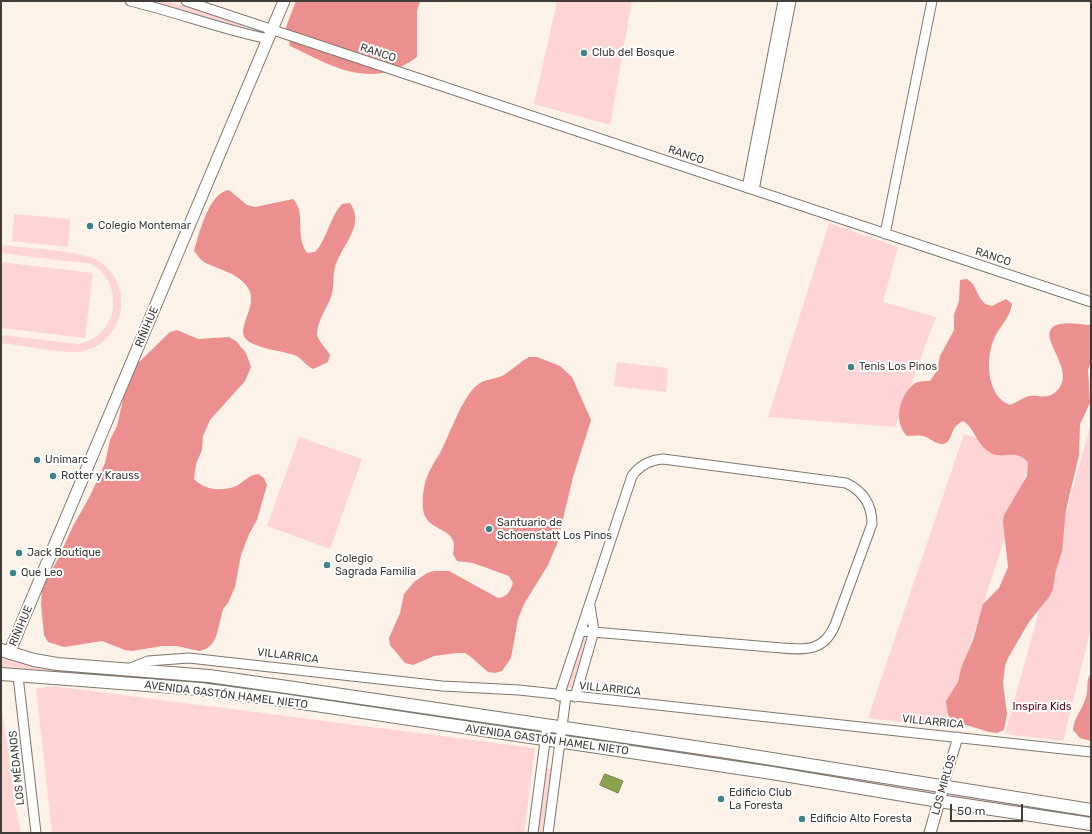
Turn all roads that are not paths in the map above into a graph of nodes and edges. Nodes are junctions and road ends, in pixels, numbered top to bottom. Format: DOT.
graph roads {
  1 [pos="130,1"];
  2 [pos="186,1"];
  3 [pos="284,1"];
  4 [pos="783,1"];
  5 [pos="791,1"];
  6 [pos="932,1"];
  7 [pos="271,35"];
  8 [pos="750,189"];
  9 [pos="885,234"];
  10 [pos="1091,302"];
  11 [pos="590,603"];
  12 [pos="581,631"];
  13 [pos="594,631"];
  14 [pos="5,652"];
  15 [pos="128,669"];
  16 [pos="1,674"];
  17 [pos="18,676"];
  18 [pos="567,696"];
  19 [pos="547,726"];
  20 [pos="562,728"];
  21 [pos="958,737"];
  22 [pos="546,740"];
  23 [pos="560,742"];
  24 [pos="1091,752"];
  25 [pos="943,787"];
  26 [pos="939,801"];
  27 [pos="1091,810"];
  28 [pos="1091,824"];
  29 [pos="36,833"];
  30 [pos="533,833"];
  31 [pos="548,833"];
  32 [pos="930,833"];
  1 -- 7 [label="street"];
  2 -- 7 [label="street"];
  3 -- 7 [label="street, RIÑIHUE"];
  4 -- 8 [label="street"];
  5 -- 8 [label="street"];
  6 -- 9 [label="street"];
  7 -- 8 [label="street, RANCO"];
  7 -- 14 [label="street, RIÑIHUE"];
  8 -- 9 [label="street, RANCO"];
  9 -- 10 [label="street, RANCO"];
  11 -- 12 [label="street"];
  11 -- 13 [label="street"];
  11 -- 13 [label="street"];
  12 -- 13 [label="street"];
  12 -- 18 [label="street"];
  13 -- 18 [label="street"];
  14 -- 15 [label="main road, AVENIDA GASTÓN HAMEL NIETO"];
  15 -- 18 [label="street, VILLARRICA"];
  15 -- 19 [label="main road, AVENIDA GASTÓN HAMEL NIETO"];
  16 -- 17 [label="main road, AVENIDA GASTÓN HAMEL NIETO"];
  17 -- 22 [label="main road, AVENIDA GASTÓN HAMEL NIETO"];
  17 -- 29 [label="street, LOS MÉDANOS"];
  18 -- 20 [label="street"];
  18 -- 21 [label="street, VILLARRICA"];
  19 -- 20 [label="main road, AVENIDA GASTÓN HAMEL NIETO"];
  19 -- 22 [label="street"];
  20 -- 23 [label="street"];
  20 -- 25 [label="main road, AVENIDA GASTÓN HAMEL NIETO"];
  21 -- 24 [label="street, VILLARRICA"];
  21 -- 25 [label="street, LOS MIRLOS"];
  22 -- 23 [label="main road, AVENIDA GASTÓN HAMEL NIETO"];
  22 -- 30 [label="street"];
  23 -- 26 [label="main road, AVENIDA GASTÓN HAMEL NIETO"];
  23 -- 31 [label="street"];
  25 -- 26 [label="street, LOS MIRLOS"];
  25 -- 27 [label="main road, AVENIDA GASTÓN HAMEL NIETO"];
  26 -- 28 [label="main road, AVENIDA GASTÓN HAMEL NIETO"];
  26 -- 32 [label="street, LOS MIRLOS"];
}
